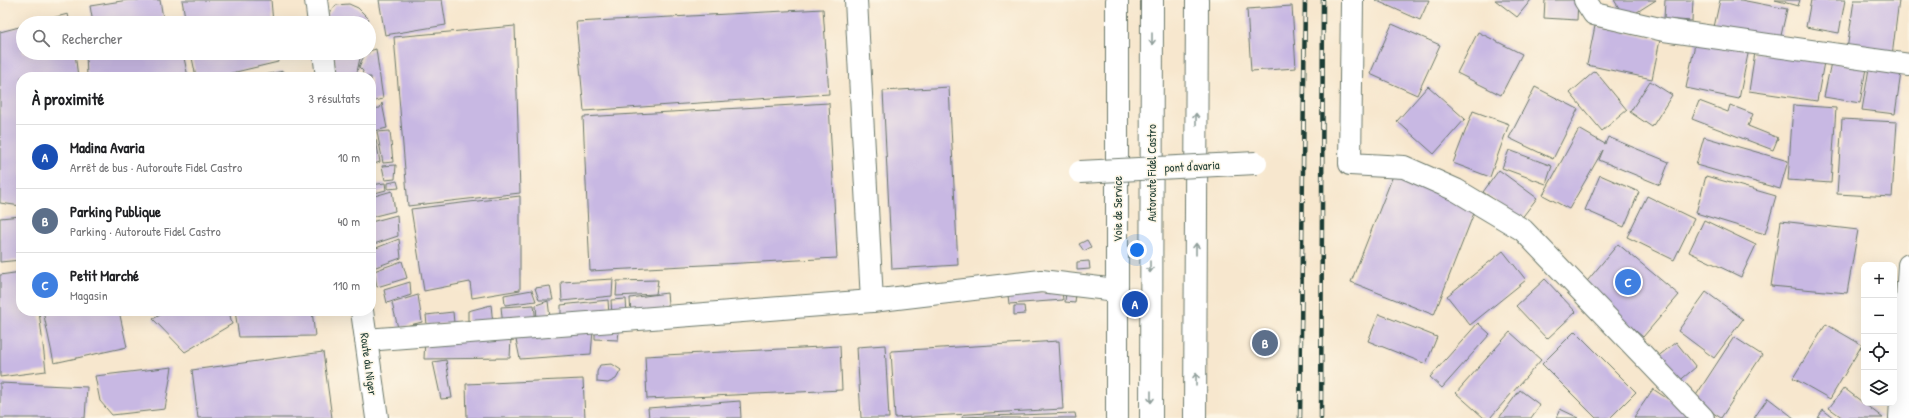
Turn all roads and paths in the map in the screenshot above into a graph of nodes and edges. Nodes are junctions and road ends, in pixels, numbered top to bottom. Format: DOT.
graph roads {
  1 [pos="316,0"];
  2 [pos="856,0"];
  3 [pos="1117,0"];
  4 [pos="1152,0"];
  5 [pos="1197,0"];
  6 [pos="1352,0"];
  7 [pos="1585,0"];
  8 [pos="318,16"];
  9 [pos="325,60"];
  10 [pos="1909,65"];
  11 [pos="326,72"];
  12 [pos="1256,163"];
  13 [pos="1080,172"];
  14 [pos="1909,274"];
  15 [pos="1116,290"];
  16 [pos="872,301"];
  17 [pos="363,316"];
  18 [pos="366,340"];
  19 [pos="377,418"];
  20 [pos="1117,418"];
  21 [pos="1150,418"];
  22 [pos="1196,418"];
  23 [pos="1703,418"];
  24 [pos="1900,418"];
  1 -- 8 [label="main road"];
  2 -- 16 [label="main road"];
  3 -- 15 [label="main road, Voie de Service"];
  4 -- 21 [label="main road, Autoroute Fidel Castro, one-way"];
  22 -- 5 [label="main road, one-way"];
  6 -- 23 [label="main road"];
  7 -- 10 [label="main road"];
  9 -- 11 [label="main road"];
  12 -- 13 [label="main road, pont d'avaria, bridge"];
  14 -- 24 [label="main road"];
  15 -- 16 [label="main road"];
  15 -- 20 [label="main road, Voie de Service"];
  16 -- 18 [label="main road"];
  17 -- 18 [label="main road, Route du Niger"];
  18 -- 19 [label="main road, Route du Niger"];
}
